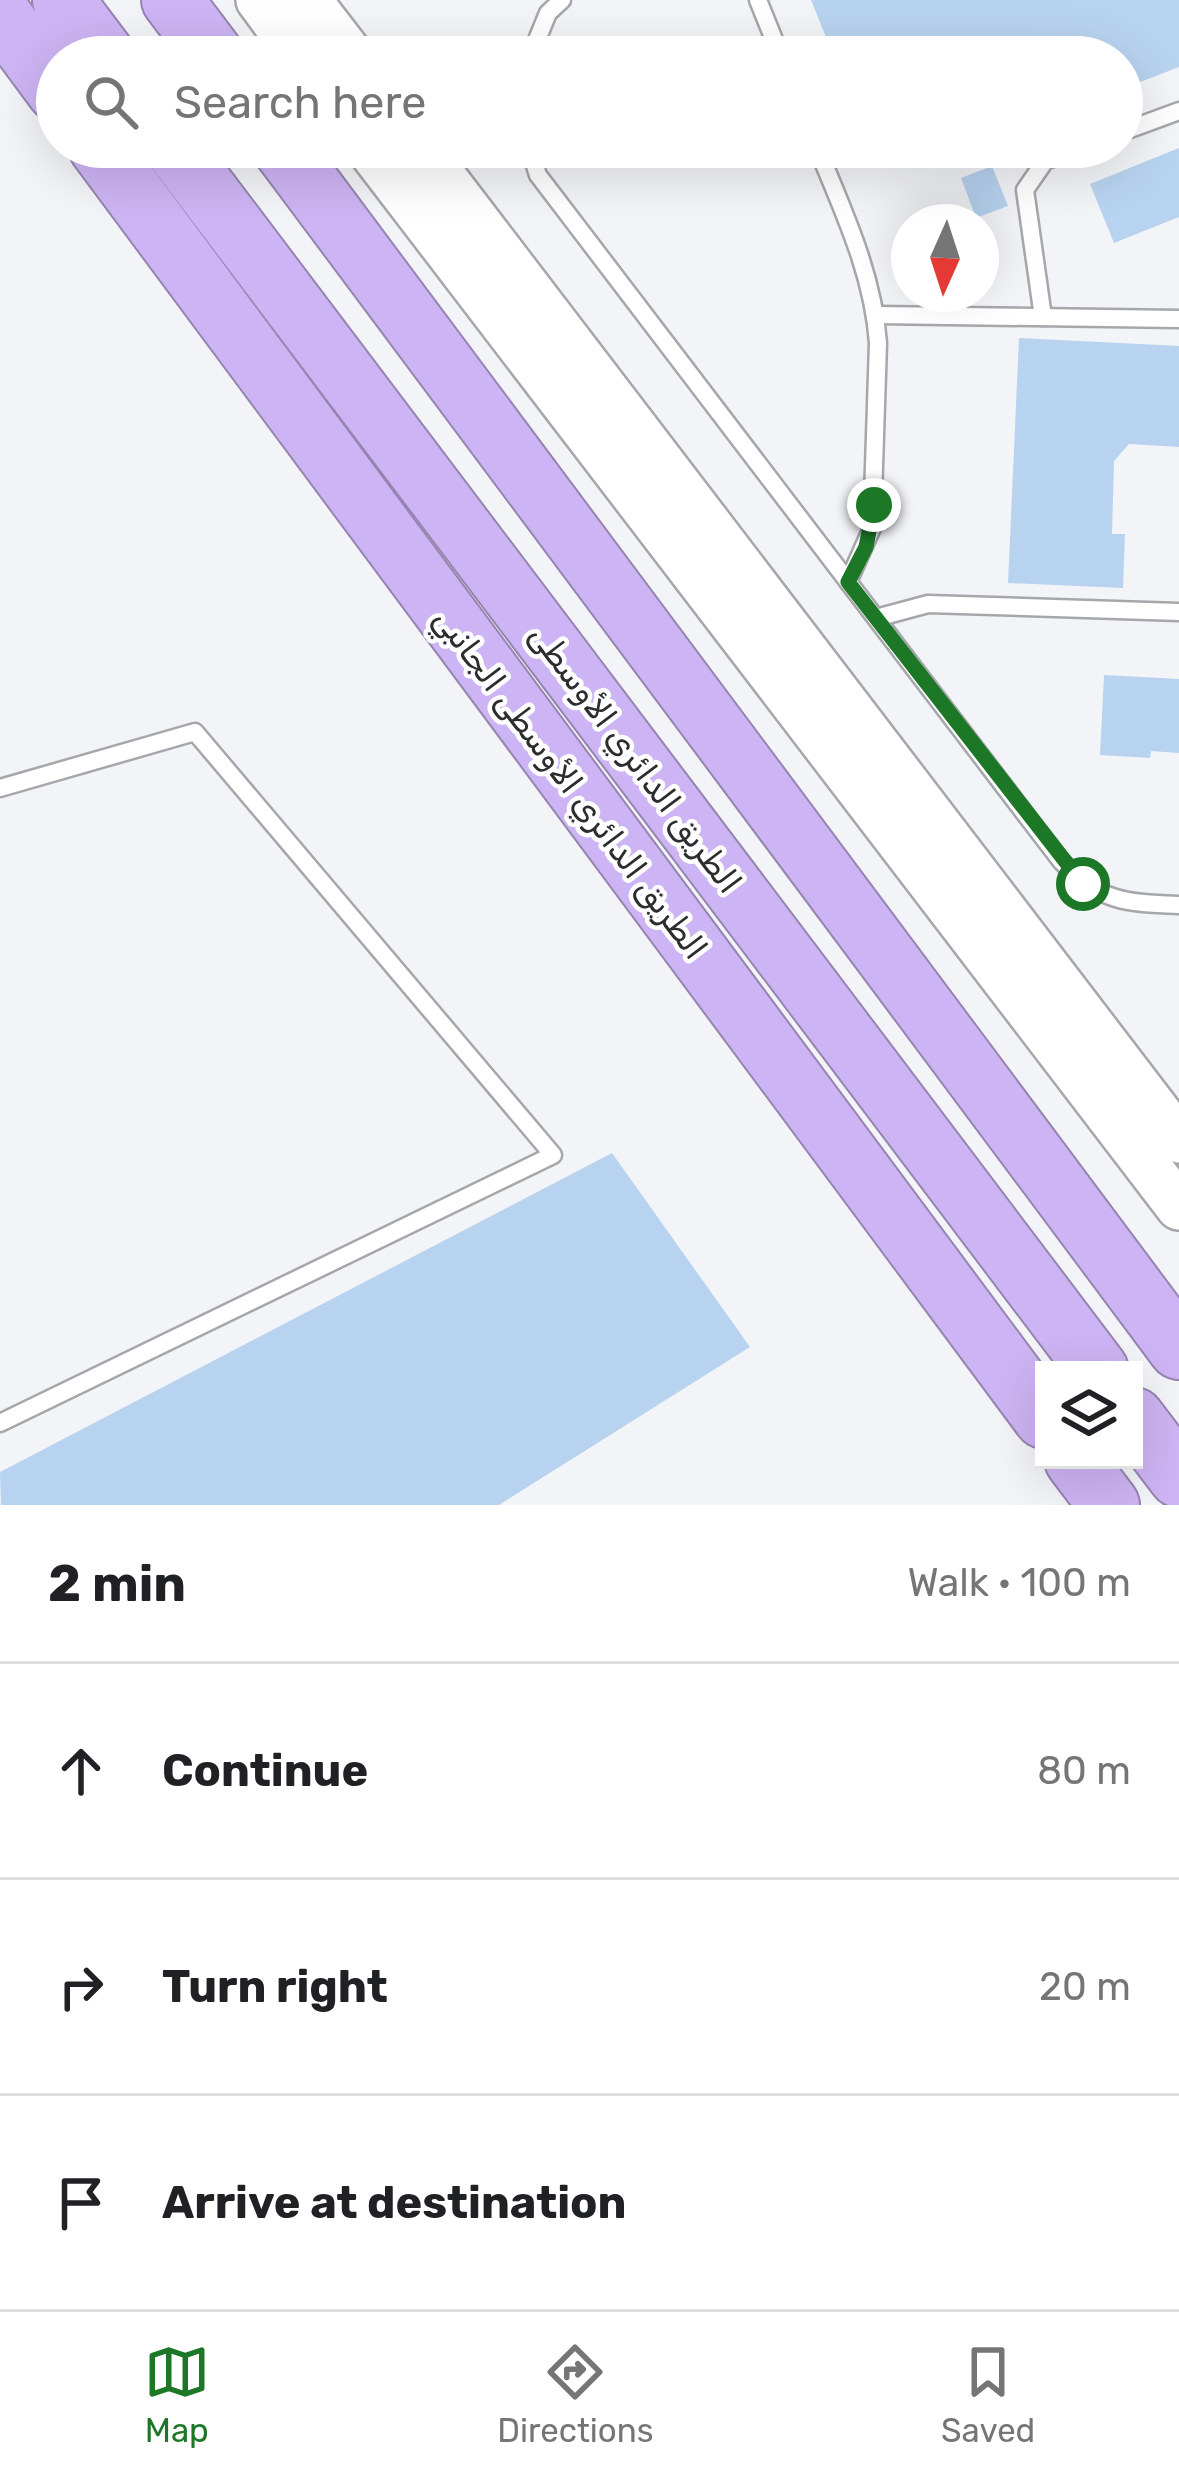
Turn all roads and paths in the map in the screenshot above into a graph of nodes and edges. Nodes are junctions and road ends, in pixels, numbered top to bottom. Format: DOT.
graph roads {
  1 [pos="63,0"];
  2 [pos="172,0"];
  3 [pos="260,0"];
  4 [pos="308,0"];
  5 [pos="562,0"];
  6 [pos="758,0"];
  7 [pos="0,14"];
  8 [pos="90,36"];
  9 [pos="199,36"];
  10 [pos="286,36"];
  11 [pos="336,36"];
  12 [pos="539,36"];
  13 [pos="773,36"];
  14 [pos="36,63"];
  15 [pos="1179,111"];
  16 [pos="1143,124"];
  17 [pos="115,168"];
  18 [pos="190,168"];
  19 [pos="298,168"];
  20 [pos="384,168"];
  21 [pos="436,168"];
  22 [pos="536,168"];
  23 [pos="825,168"];
  24 [pos="1040,168"];
  25 [pos="876,315"];
  26 [pos="1043,317"];
  27 [pos="1179,319"];
  28 [pos="848,582"];
  29 [pos="1179,612"];
  30 [pos="876,618"];
  31 [pos="0,788"];
  32 [pos="1179,905"];
  33 [pos="1175,1131"];
  34 [pos="1179,1207"];
  35 [pos="1179,1349"];
  36 [pos="1091,1361"];
  37 [pos="1035,1406"];
  38 [pos="0,1423"];
  39 [pos="1143,1430"];
  40 [pos="1082,1469"];
  41 [pos="1179,1478"];
  42 [pos="1108,1505"];
  1 -- 8 [label="highway"];
  2 -- 9 [label="highway"];
  3 -- 10 [label="main road"];
  4 -- 11 [label="main road"];
  5 -- 12 [label="lane"];
  6 -- 13 [label="lane"];
  7 -- 14 [label="highway"];
  15 -- 16 [label="lane"];
  17 -- 37 [label="highway, الطريق الدائري الأوسطى الجانبي"];
  18 -- 36 [label="highway, الطريق الدائري الأوسطى"];
  19 -- 35 [label="highway"];
  20 -- 34 [label="main road"];
  21 -- 33 [label="main road"];
  22 -- 28 [label="lane"];
  23 -- 25 [label="lane"];
  24 -- 26 [label="lane"];
  25 -- 26 [label="lane"];
  25 -- 28 [label="lane"];
  26 -- 27 [label="lane"];
  28 -- 30 [label="lane"];
  29 -- 30 [label="lane"];
  30 -- 32 [label="lane"];
  31 -- 38 [label="lane"];
  39 -- 41 [label="highway"];
  40 -- 42 [label="highway"];
}
